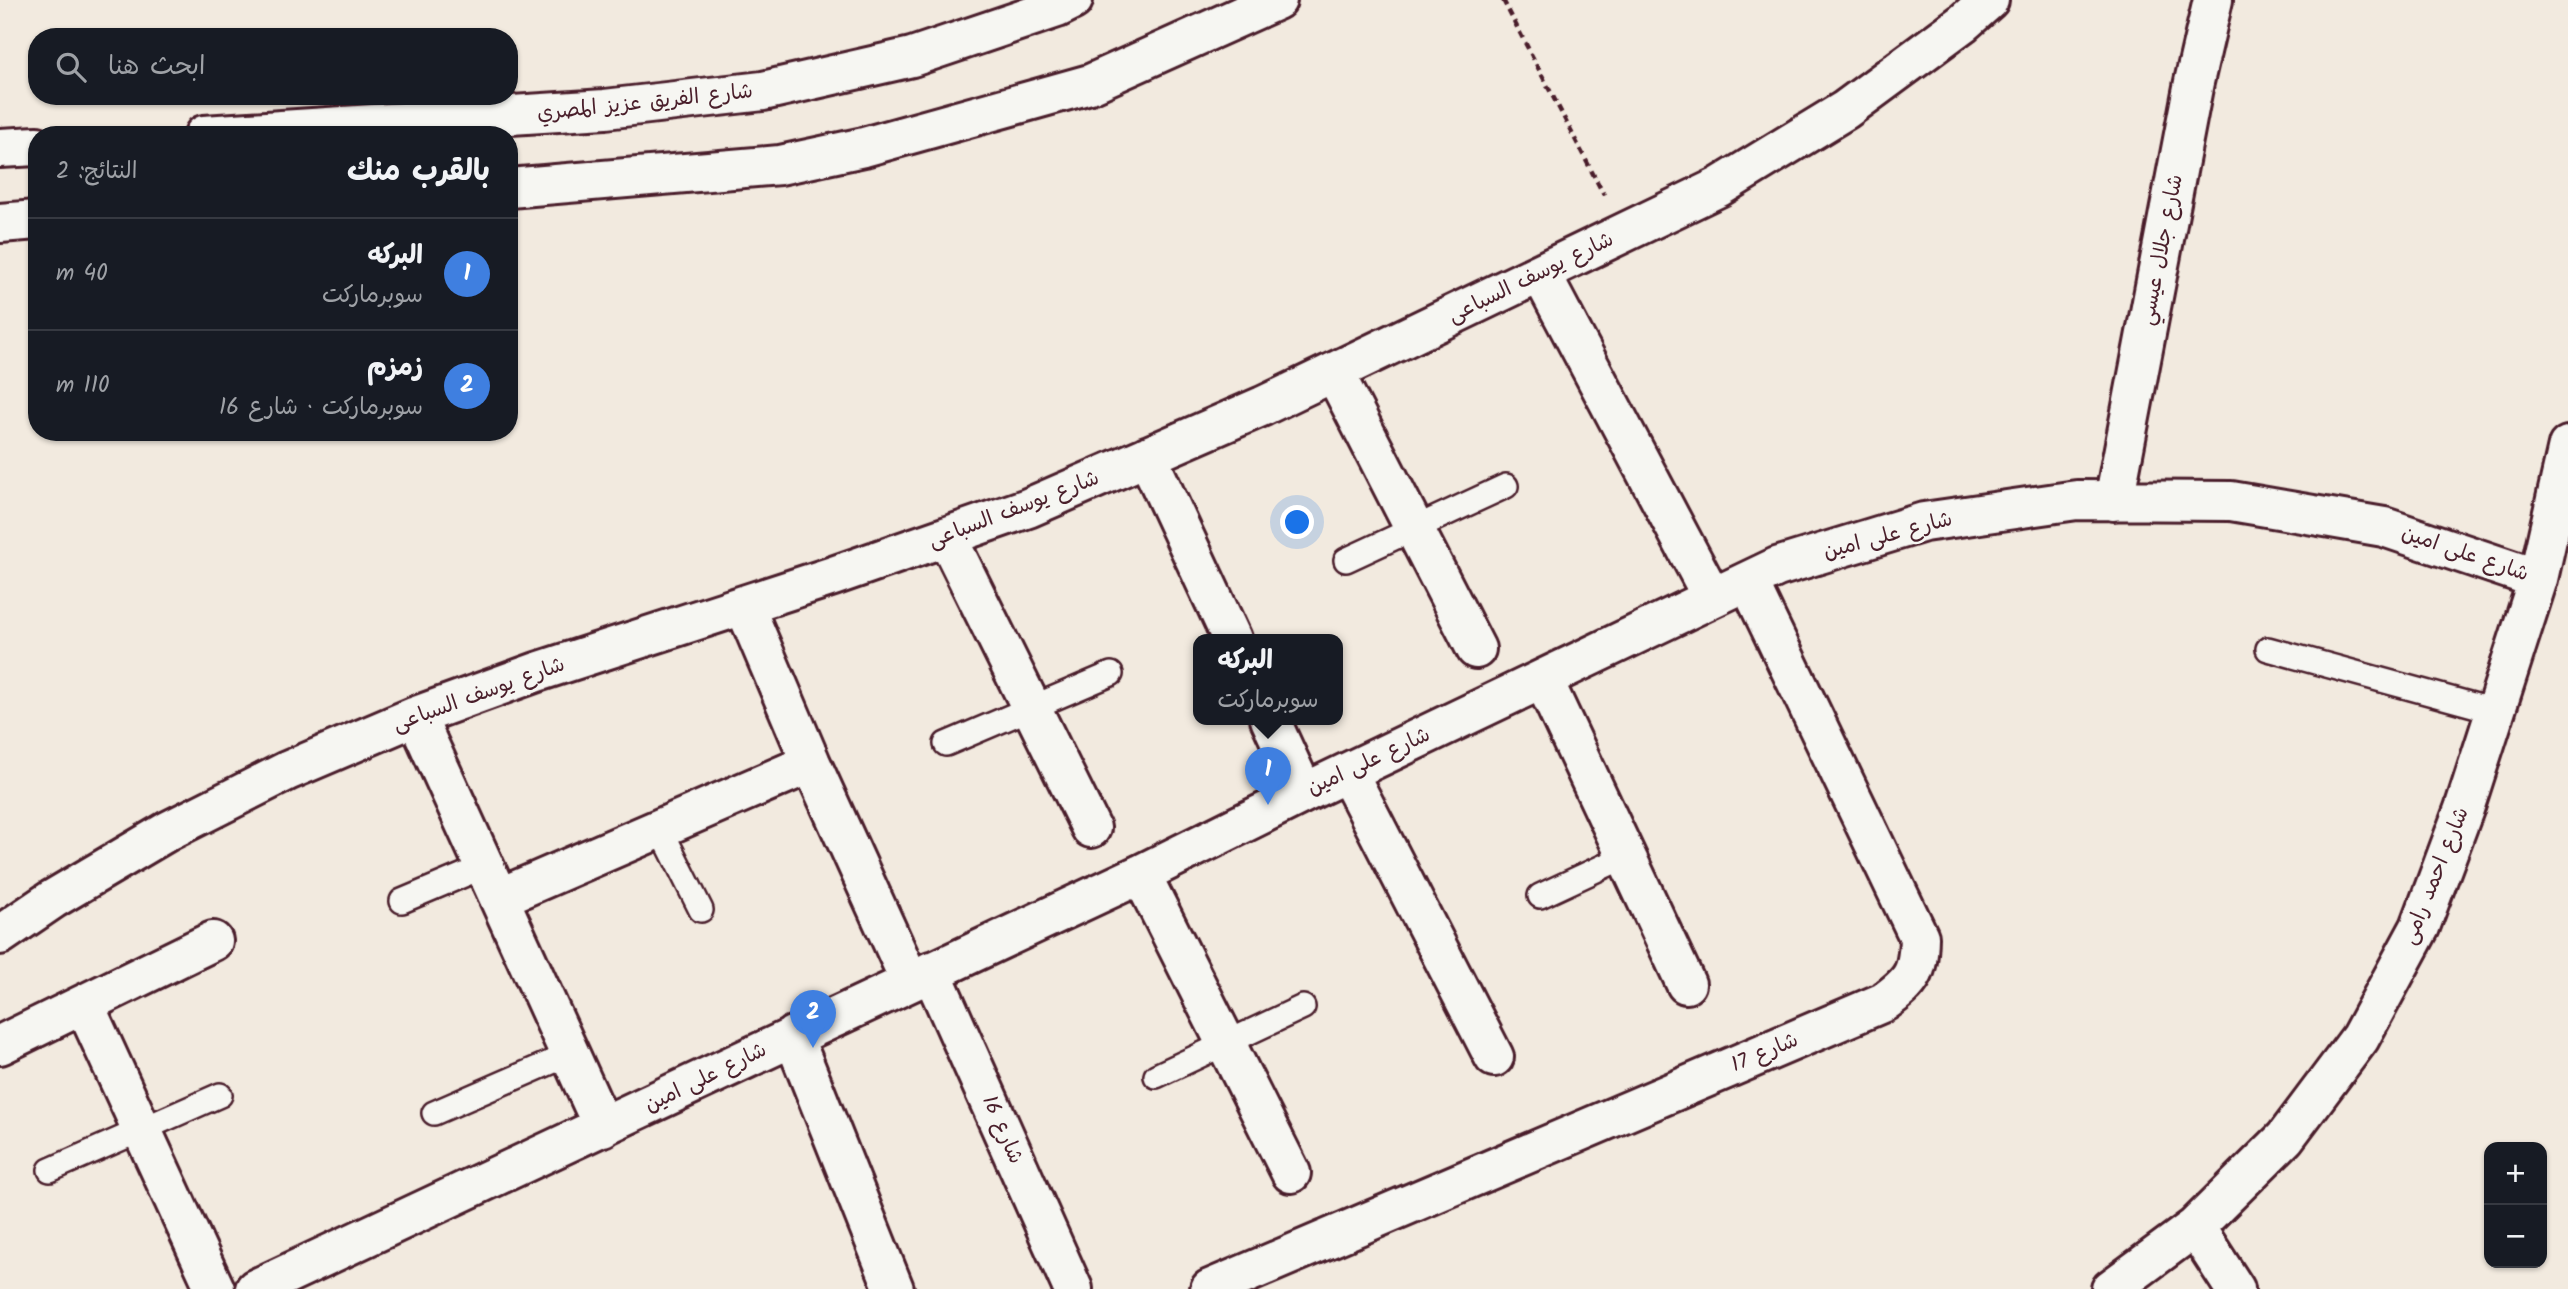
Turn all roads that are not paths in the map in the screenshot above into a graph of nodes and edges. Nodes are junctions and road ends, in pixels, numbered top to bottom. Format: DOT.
graph roads {
  1 [pos="1073,0"];
  2 [pos="1277,0"];
  3 [pos="1989,0"];
  4 [pos="2205,4"];
  5 [pos="343,126"];
  6 [pos="28,146"];
  7 [pos="0,148"];
  8 [pos="518,187"];
  9 [pos="28,221"];
  10 [pos="0,223"];
  11 [pos="1541,274"];
  12 [pos="1334,372"];
  13 [pos="2568,446"];
  14 [pos="1147,456"];
  15 [pos="1506,486"];
  16 [pos="2114,500"];
  17 [pos="1414,529"];
  18 [pos="947,537"];
  19 [pos="1346,560"];
  20 [pos="2538,579"];
  21 [pos="1748,581"];
  22 [pos="1712,597"];
  23 [pos="744,606"];
  24 [pos="1230,634"];
  25 [pos="1476,649"];
  26 [pos="2268,649"];
  27 [pos="1111,674"];
  28 [pos="1543,679"];
  29 [pos="1030,708"];
  30 [pos="2495,711"];
  31 [pos="416,716"];
  32 [pos="1273,725"];
  33 [pos="946,744"];
  34 [pos="811,763"];
  35 [pos="1348,773"];
  36 [pos="1304,793"];
  37 [pos="660,828"];
  38 [pos="1091,828"];
  39 [pos="1626,856"];
  40 [pos="1140,874"];
  41 [pos="492,882"];
  42 [pos="1540,896"];
  43 [pos="402,901"];
  44 [pos="701,910"];
  45 [pos="0,935"];
  46 [pos="214,941"];
  47 [pos="920,976"];
  48 [pos="1686,984"];
  49 [pos="84,1004"];
  50 [pos="1303,1007"];
  51 [pos="793,1036"];
  52 [pos="1226,1044"];
  53 [pos="0,1045"];
  54 [pos="569,1054"];
  55 [pos="1494,1057"];
  56 [pos="1156,1076"];
  57 [pos="220,1095"];
  58 [pos="434,1113"];
  59 [pos="603,1127"];
  60 [pos="142,1130"];
  61 [pos="50,1170"];
  62 [pos="1291,1173"];
  63 [pos="2195,1227"];
  64 [pos="215,1289"];
  65 [pos="255,1289"];
  66 [pos="894,1289"];
  67 [pos="1073,1289"];
  68 [pos="1210,1289"];
  69 [pos="2111,1289"];
  70 [pos="2235,1289"];
  1 -- 5 [label="street, شارع الفريق عزيز المصري"];
  2 -- 8 [label="street"];
  3 -- 11 [label="street, شارع يوسف السباعى"];
  4 -- 16 [label="street, شارع جلال عيسي"];
  6 -- 7 [label="street"];
  9 -- 10 [label="street"];
  11 -- 12 [label="street, شارع يوسف السباعى"];
  11 -- 22 [label="street"];
  12 -- 14 [label="street, شارع يوسف السباعى"];
  12 -- 17 [label="street"];
  13 -- 20 [label="street, شارع احمد رامى"];
  14 -- 18 [label="street, شارع يوسف السباعى"];
  14 -- 24 [label="street"];
  15 -- 17 [label="lane"];
  16 -- 20 [label="street, شارع على امين"];
  16 -- 21 [label="street, شارع على امين"];
  17 -- 19 [label="lane"];
  17 -- 25 [label="street"];
  18 -- 23 [label="street, شارع يوسف السباعى"];
  18 -- 29 [label="street"];
  20 -- 30 [label="street, شارع احمد رامى"];
  21 -- 22 [label="street, شارع على امين"];
  21 -- 68 [label="street, شارع 17"];
  22 -- 28 [label="street, شارع على امين"];
  23 -- 31 [label="street, شارع يوسف السباعى"];
  23 -- 34 [label="street, شارع 16"];
  26 -- 30 [label="lane"];
  27 -- 29 [label="lane"];
  28 -- 35 [label="street, شارع على امين"];
  28 -- 39 [label="street"];
  29 -- 33 [label="lane"];
  29 -- 38 [label="street"];
  30 -- 63 [label="street, شارع احمد رامى"];
  31 -- 41 [label="street"];
  31 -- 45 [label="street, شارع يوسف السباعى"];
  32 -- 36 [label="street"];
  34 -- 37 [label="street"];
  34 -- 47 [label="street, شارع 16"];
  35 -- 36 [label="street, شارع على امين"];
  35 -- 55 [label="street"];
  36 -- 40 [label="street, شارع على امين"];
  37 -- 41 [label="street"];
  37 -- 44 [label="lane"];
  39 -- 42 [label="lane"];
  39 -- 48 [label="street"];
  40 -- 47 [label="street, شارع على امين"];
  40 -- 52 [label="street"];
  41 -- 43 [label="lane"];
  41 -- 54 [label="street"];
  46 -- 49 [label="street"];
  47 -- 51 [label="street, شارع على امين"];
  47 -- 67 [label="street, شارع 16"];
  49 -- 53 [label="street"];
  49 -- 60 [label="street"];
  50 -- 52 [label="lane"];
  51 -- 59 [label="street, شارع على امين"];
  51 -- 66 [label="street"];
  52 -- 56 [label="lane"];
  52 -- 62 [label="street"];
  54 -- 58 [label="lane"];
  54 -- 59 [label="street"];
  57 -- 60 [label="lane"];
  59 -- 65 [label="street, شارع على امين"];
  60 -- 61 [label="lane"];
  60 -- 64 [label="street"];
  63 -- 69 [label="street, شارع احمد رامى"];
  63 -- 70 [label="street"];
}
